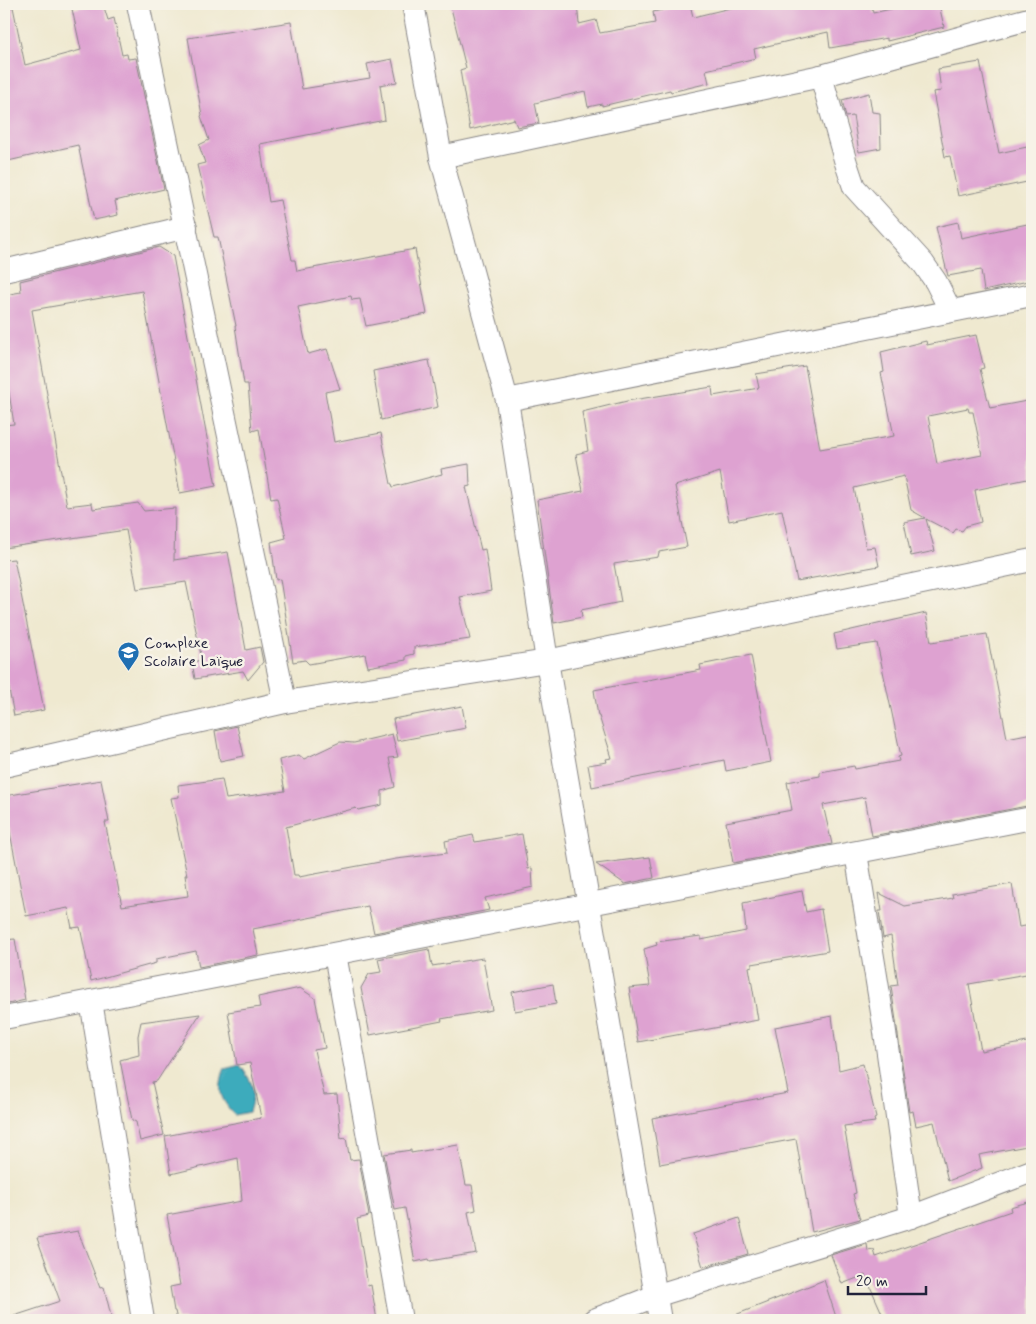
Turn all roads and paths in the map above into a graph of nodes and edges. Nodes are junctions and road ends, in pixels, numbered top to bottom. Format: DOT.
graph roads {
  1 [pos="138,4"];
  2 [pos="414,4"];
  3 [pos="1032,18"];
  4 [pos="821,76"];
  5 [pos="441,157"];
  6 [pos="186,227"];
  7 [pos="4,271"];
  8 [pos="1032,295"];
  9 [pos="950,310"];
  10 [pos="507,400"];
  11 [pos="1032,560"];
  12 [pos="547,661"];
  13 [pos="285,702"];
  14 [pos="4,766"];
  15 [pos="1032,818"];
  16 [pos="856,853"];
  17 [pos="588,905"];
  18 [pos="335,954"];
  19 [pos="91,1001"];
  20 [pos="4,1018"];
  21 [pos="1032,1171"];
  22 [pos="911,1217"];
  23 [pos="655,1296"];
  24 [pos="143,1320"];
  25 [pos="401,1320"];
  26 [pos="594,1320"];
  27 [pos="660,1320"];
  1 -- 6 [label="street"];
  2 -- 5 [label="street"];
  3 -- 4 [label="street"];
  4 -- 5 [label="street"];
  4 -- 9 [label="street"];
  5 -- 10 [label="street"];
  6 -- 7 [label="street"];
  6 -- 13 [label="street"];
  8 -- 9 [label="street"];
  9 -- 10 [label="street"];
  10 -- 12 [label="street"];
  11 -- 12 [label="street"];
  12 -- 13 [label="street"];
  12 -- 17 [label="street"];
  13 -- 14 [label="street"];
  15 -- 16 [label="street"];
  16 -- 17 [label="street"];
  16 -- 22 [label="street"];
  17 -- 18 [label="street"];
  17 -- 23 [label="street"];
  18 -- 19 [label="street"];
  18 -- 25 [label="street"];
  19 -- 20 [label="street"];
  19 -- 24 [label="street"];
  21 -- 22 [label="street"];
  22 -- 23 [label="street"];
  23 -- 26 [label="street"];
  23 -- 27 [label="street"];
}
